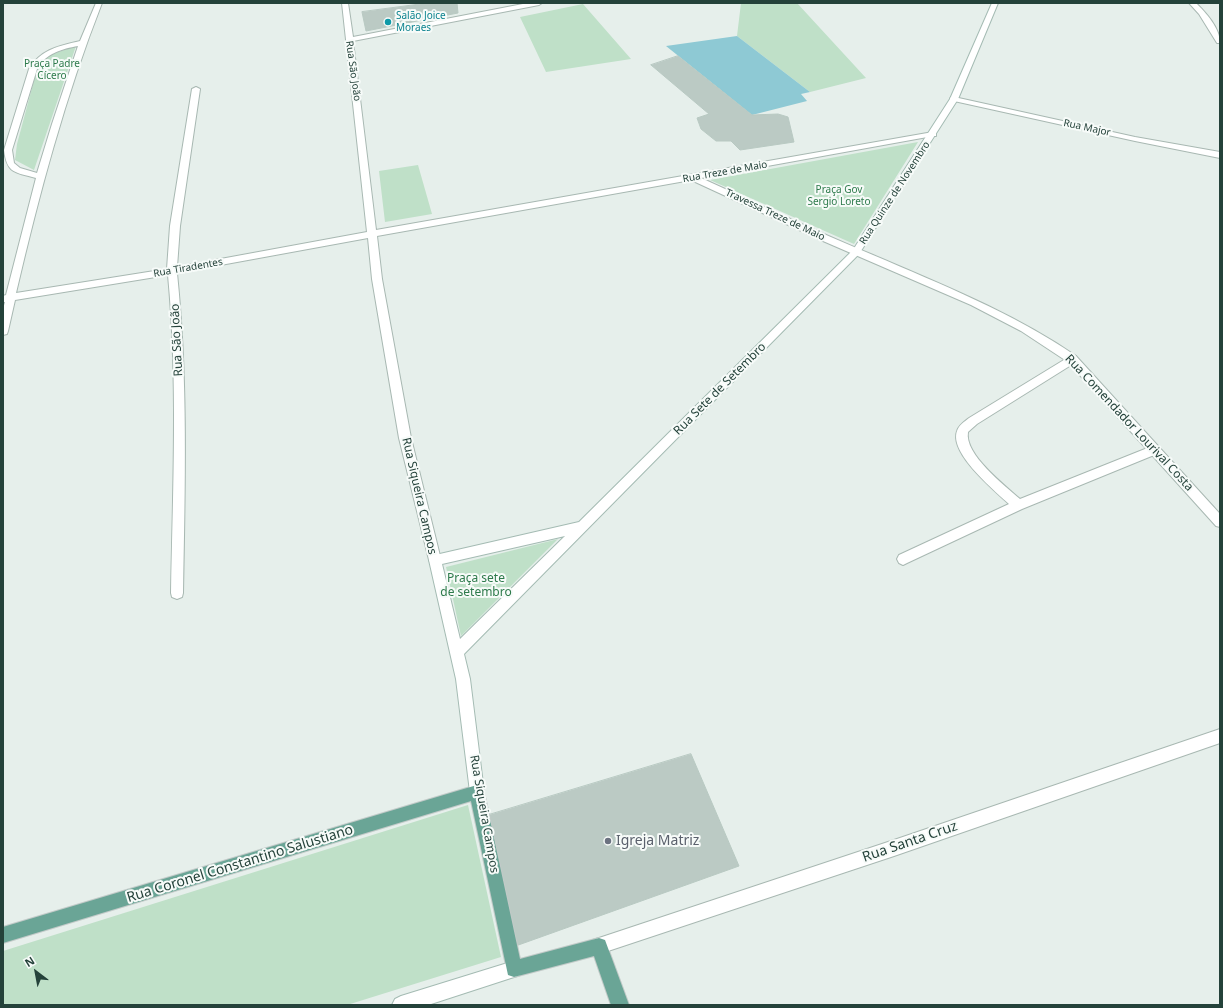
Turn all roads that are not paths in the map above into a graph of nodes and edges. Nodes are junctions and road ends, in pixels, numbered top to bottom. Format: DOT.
graph roads {
  1 [pos="99,3"];
  2 [pos="345,3"];
  3 [pos="496,3"];
  4 [pos="540,3"];
  5 [pos="995,3"];
  6 [pos="1192,3"];
  7 [pos="500,11"];
  8 [pos="349,40"];
  9 [pos="1220,40"];
  10 [pos="82,43"];
  11 [pos="196,89"];
  12 [pos="954,99"];
  13 [pos="933,134"];
  14 [pos="1220,155"];
  15 [pos="40,176"];
  16 [pos="694,178"];
  17 [pos="372,234"];
  18 [pos="856,252"];
  19 [pos="172,271"];
  20 [pos="7,299"];
  21 [pos="3,331"];
  22 [pos="1072,359"];
  23 [pos="1155,450"];
  24 [pos="1018,505"];
  25 [pos="1220,522"];
  26 [pos="584,526"];
  27 [pos="903,559"];
  28 [pos="435,560"];
  29 [pos="177,593"];
  30 [pos="457,652"];
  31 [pos="1220,736"];
  32 [pos="477,792"];
  33 [pos="3,935"];
  34 [pos="598,946"];
  35 [pos="514,969"];
  36 [pos="401,1005"];
  37 [pos="620,1005"];
  1 -- 10 [label="street"];
  2 -- 8 [label="street, Rua São João"];
  3 -- 7 [label="street"];
  4 -- 7 [label="street"];
  5 -- 12 [label="street"];
  6 -- 9 [label="street"];
  7 -- 8 [label="street"];
  8 -- 17 [label="street, Rua São João"];
  10 -- 15 [label="street"];
  10 -- 15 [label="street"];
  11 -- 19 [label="street, Rua São João"];
  12 -- 13 [label="street"];
  12 -- 14 [label="street, Rua Major"];
  13 -- 16 [label="street, Rua Treze de Maio"];
  13 -- 18 [label="street, Rua Quinze de Novembro"];
  15 -- 20 [label="street"];
  16 -- 17 [label="street, Rua Treze de Maio"];
  16 -- 18 [label="street, Travessa Treze de Maio"];
  17 -- 19 [label="street, Rua Tiradentes"];
  17 -- 28 [label="street, Rua Siqueira Campos"];
  18 -- 22 [label="street, Rua Comendador Lourival Costa"];
  18 -- 26 [label="street, Rua Sete de Setembro"];
  19 -- 20 [label="street, Rua Tiradentes"];
  19 -- 29 [label="street, Rua São João"];
  20 -- 21 [label="street"];
  22 -- 23 [label="street, Rua Comendador Lourival Costa"];
  22 -- 24 [label="street"];
  23 -- 24 [label="street"];
  23 -- 25 [label="street, Rua Comendador Lourival Costa"];
  24 -- 27 [label="street"];
  26 -- 28 [label="street"];
  26 -- 30 [label="street, Rua Sete de Setembro"];
  28 -- 30 [label="street, Rua Siqueira Campos"];
  30 -- 32 [label="street, Rua Siqueira Campos"];
  31 -- 34 [label="street, Rua Santa Cruz"];
  32 -- 33 [label="main road, Rua Coronel Constantino Salustiano"];
  32 -- 35 [label="main road, Rua Siqueira Campos"];
  34 -- 35 [label="main road"];
  34 -- 37 [label="main road"];
  35 -- 36 [label="street"];
}
